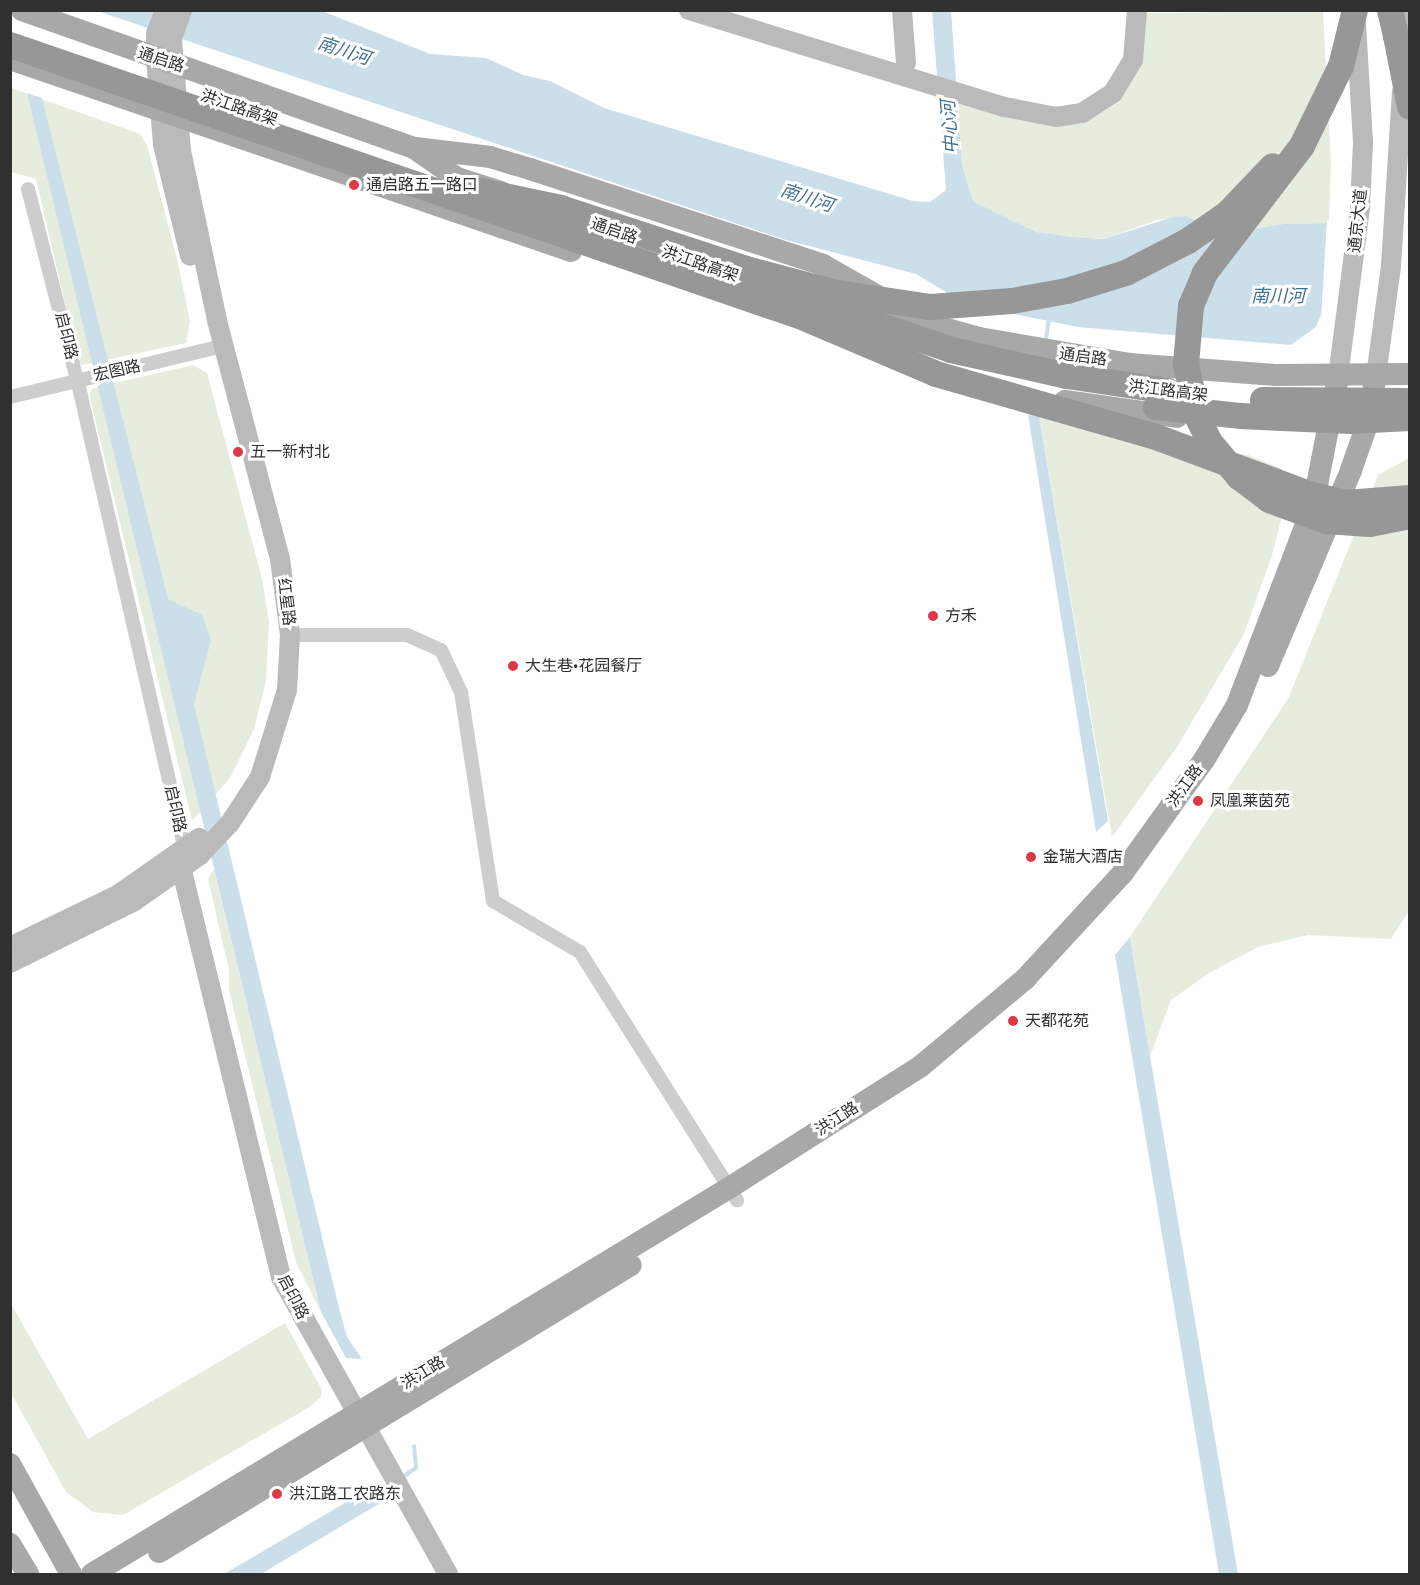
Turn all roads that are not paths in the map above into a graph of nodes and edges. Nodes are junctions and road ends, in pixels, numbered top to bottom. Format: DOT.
graph roads {
  1 [pos="22,10"];
  2 [pos="165,10"];
  3 [pos="182,10"];
  4 [pos="689,10"];
  5 [pos="902,10"];
  6 [pos="1137,10"];
  7 [pos="1353,10"];
  8 [pos="1390,10"];
  9 [pos="1406,10"];
  10 [pos="10,28"];
  11 [pos="164,35"];
  12 [pos="1396,36"];
  13 [pos="10,45"];
  14 [pos="10,59"];
  15 [pos="164,61"];
  16 [pos="906,63"];
  17 [pos="1410,77"];
  18 [pos="1410,107"];
  19 [pos="168,114"];
  20 [pos="414,148"];
  21 [pos="28,189"];
  22 [pos="495,196"];
  23 [pos="802,317"];
  24 [pos="941,327"];
  25 [pos="218,348"];
  26 [pos="1410,374"];
  27 [pos="1376,376"];
  28 [pos="1338,377"];
  29 [pos="81,380"];
  30 [pos="10,397"];
  31 [pos="1410,401"];
  32 [pos="1410,418"];
  33 [pos="1410,427"];
  34 [pos="1327,430"];
  35 [pos="1365,430"];
  36 [pos="1410,498"];
  37 [pos="1410,516"];
  38 [pos="290,635"];
  39 [pos="230,814"];
  40 [pos="191,855"];
  41 [pos="10,947"];
  42 [pos="10,963"];
  43 [pos="733,1194"];
  44 [pos="362,1421"];
  45 [pos="10,1464"];
  46 [pos="10,1544"];
  47 [pos="28,1575"];
  48 [pos="70,1575"];
  49 [pos="92,1575"];
  50 [pos="122,1575"];
  51 [pos="448,1575"];
  1 -- 15 [label="main road, 通启路"];
  2 -- 11 [label="main road"];
  3 -- 11 [label="main road"];
  4 -- 6 [label="main road"];
  5 -- 16 [label="main road"];
  7 -- 22 [label="highway, bridge"];
  7 -- 28 [label="main road, 通京大道"];
  7 -- 37 [label="highway, bridge"];
  8 -- 12 [label="highway"];
  9 -- 27 [label="main road"];
  10 -- 22 [label="highway, 洪江路高架, bridge"];
  11 -- 15 [label="main road, 红星路"];
  12 -- 17 [label="highway, bridge"];
  12 -- 18 [label="highway, bridge"];
  13 -- 23 [label="highway, 洪江路高架, bridge"];
  14 -- 19 [label="main road, 通启路"];
  15 -- 19 [label="main road, 红星路"];
  15 -- 20 [label="main road, 通启路"];
  19 -- 25 [label="main road, 红星路"];
  19 -- 34 [label="main road, 通启路"];
  20 -- 24 [label="main road, 通启路"];
  20 -- 24 [label="main road"];
  21 -- 29 [label="street, 启印路"];
  22 -- 31 [label="highway, 洪江路高架, bridge"];
  23 -- 32 [label="highway, 洪江路高架, bridge"];
  23 -- 36 [label="highway, bridge"];
  24 -- 28 [label="main road, 通启路"];
  25 -- 29 [label="street, 宏图路"];
  25 -- 38 [label="main road, 红星路"];
  25 -- 39 [label="main road, 红星路"];
  26 -- 27 [label="main road, 通启路"];
  27 -- 28 [label="main road, 通启路"];
  27 -- 35 [label="main road"];
  28 -- 34 [label="main road, 通京大道"];
  29 -- 30 [label="street, 宏图路"];
  29 -- 40 [label="street, 启印路"];
  33 -- 35 [label="main road, 通启路"];
  34 -- 35 [label="main road, 通启路"];
  34 -- 43 [label="main road, 洪江路"];
  35 -- 43 [label="main road, 洪江路"];
  38 -- 39 [label="main road, 红星路"];
  38 -- 43 [label="street"];
  39 -- 40 [label="main road, 红星路"];
  40 -- 41 [label="main road, 红星路"];
  40 -- 42 [label="main road, 红星路"];
  40 -- 44 [label="main road, 启印路"];
  43 -- 44 [label="main road, 洪江路"];
  44 -- 49 [label="main road, 洪江路"];
  44 -- 50 [label="main road, 洪江路"];
  44 -- 51 [label="main road, 启印路"];
  45 -- 48 [label="main road"];
  46 -- 47 [label="main road"];
}
